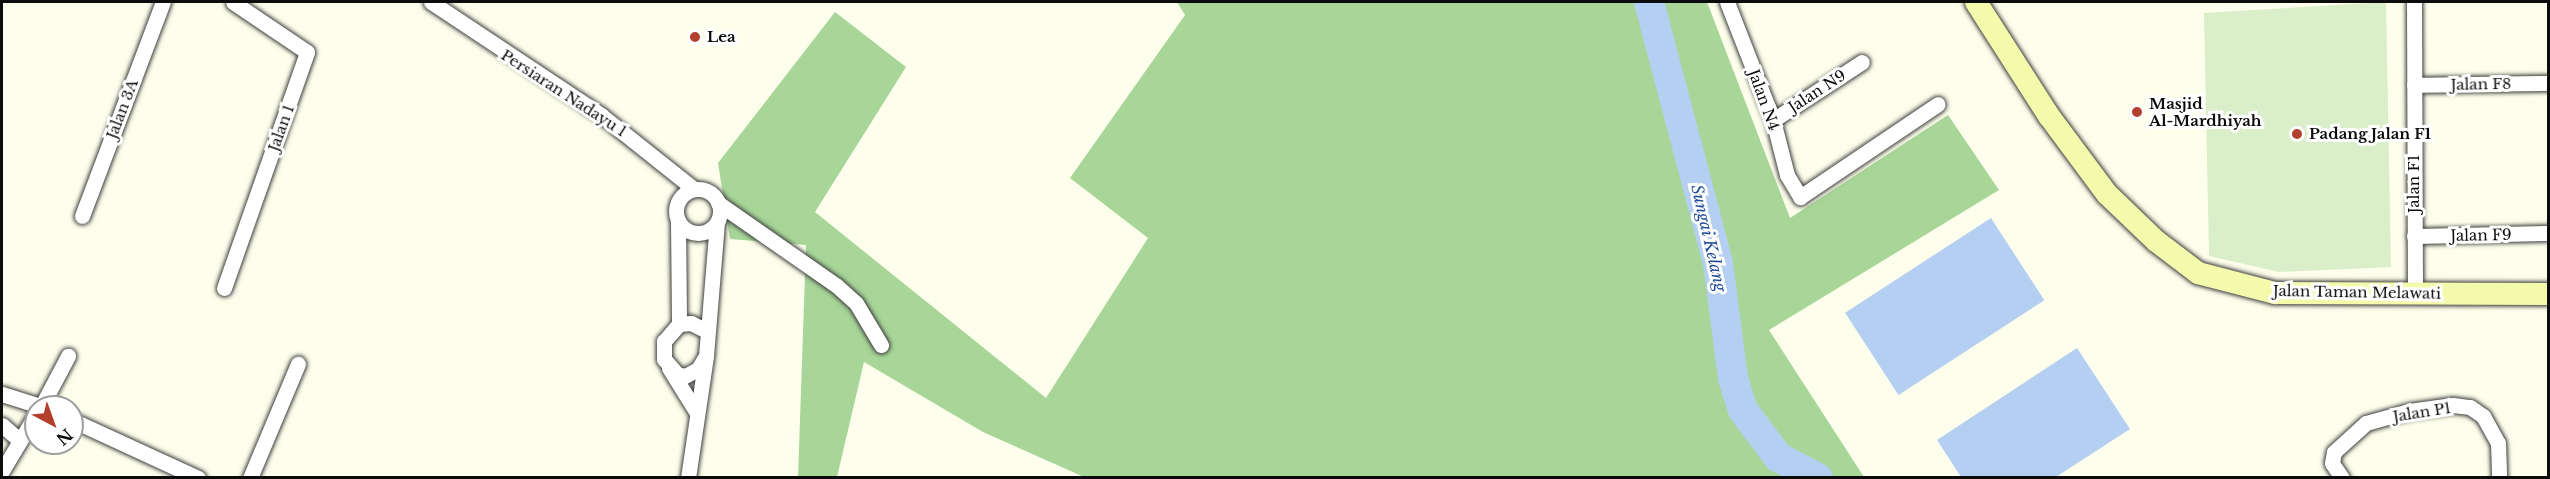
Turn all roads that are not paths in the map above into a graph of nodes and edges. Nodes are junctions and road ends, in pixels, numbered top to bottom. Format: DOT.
graph roads {
  1 [pos="163,2"];
  2 [pos="233,2"];
  3 [pos="431,2"];
  4 [pos="1727,2"];
  5 [pos="1976,2"];
  6 [pos="2414,2"];
  7 [pos="1862,62"];
  8 [pos="2548,83"];
  9 [pos="2414,85"];
  10 [pos="1938,104"];
  11 [pos="1773,120"];
  12 [pos="694,189"];
  13 [pos="718,203"];
  14 [pos="82,216"];
  15 [pos="678,222"];
  16 [pos="717,222"];
  17 [pos="2548,233"];
  18 [pos="2414,236"];
  19 [pos="224,288"];
  20 [pos="2415,294"];
  21 [pos="2548,294"];
  22 [pos="679,324"];
  23 [pos="707,331"];
  24 [pos="881,345"];
  25 [pos="68,356"];
  26 [pos="706,356"];
  27 [pos="298,363"];
  28 [pos="668,365"];
  29 [pos="2,394"];
  30 [pos="47,395"];
  31 [pos="24,403"];
  32 [pos="697,413"];
  33 [pos="2,425"];
  34 [pos="84,425"];
  35 [pos="24,433"];
  36 [pos="19,440"];
  37 [pos="2,471"];
  38 [pos="198,477"];
  39 [pos="250,477"];
  40 [pos="688,477"];
  41 [pos="2342,477"];
  42 [pos="2499,477"];
  1 -- 14 [label="street, Jalan 3A"];
  2 -- 19 [label="street, Jalan 1"];
  3 -- 12 [label="street, Persiaran Nadayu 1"];
  4 -- 11 [label="street, Jalan N4"];
  5 -- 20 [label="main road, Jalan Taman Melawati"];
  6 -- 9 [label="street, Jalan F1"];
  7 -- 11 [label="street, Jalan N9"];
  8 -- 9 [label="street, Jalan F8"];
  9 -- 18 [label="street, Jalan F1"];
  10 -- 11 [label="street, Jalan N4"];
  12 -- 13 [label="street"];
  12 -- 15 [label="street"];
  13 -- 16 [label="street"];
  13 -- 24 [label="street"];
  15 -- 16 [label="street"];
  15 -- 22 [label="street"];
  16 -- 23 [label="street"];
  17 -- 18 [label="street, Jalan F9"];
  18 -- 20 [label="street, Jalan F1"];
  20 -- 21 [label="main road, Jalan Taman Melawati"];
  22 -- 23 [label="street"];
  22 -- 28 [label="street"];
  23 -- 26 [label="street"];
  25 -- 30 [label="street"];
  26 -- 28 [label="street"];
  26 -- 32 [label="street"];
  27 -- 39 [label="street"];
  28 -- 32 [label="street"];
  29 -- 31 [label="street"];
  32 -- 40 [label="street"];
  33 -- 36 [label="street"];
  34 -- 38 [label="street"];
  35 -- 36 [label="street"];
  36 -- 37 [label="street"];
  41 -- 42 [label="street, Jalan P1"];
}
